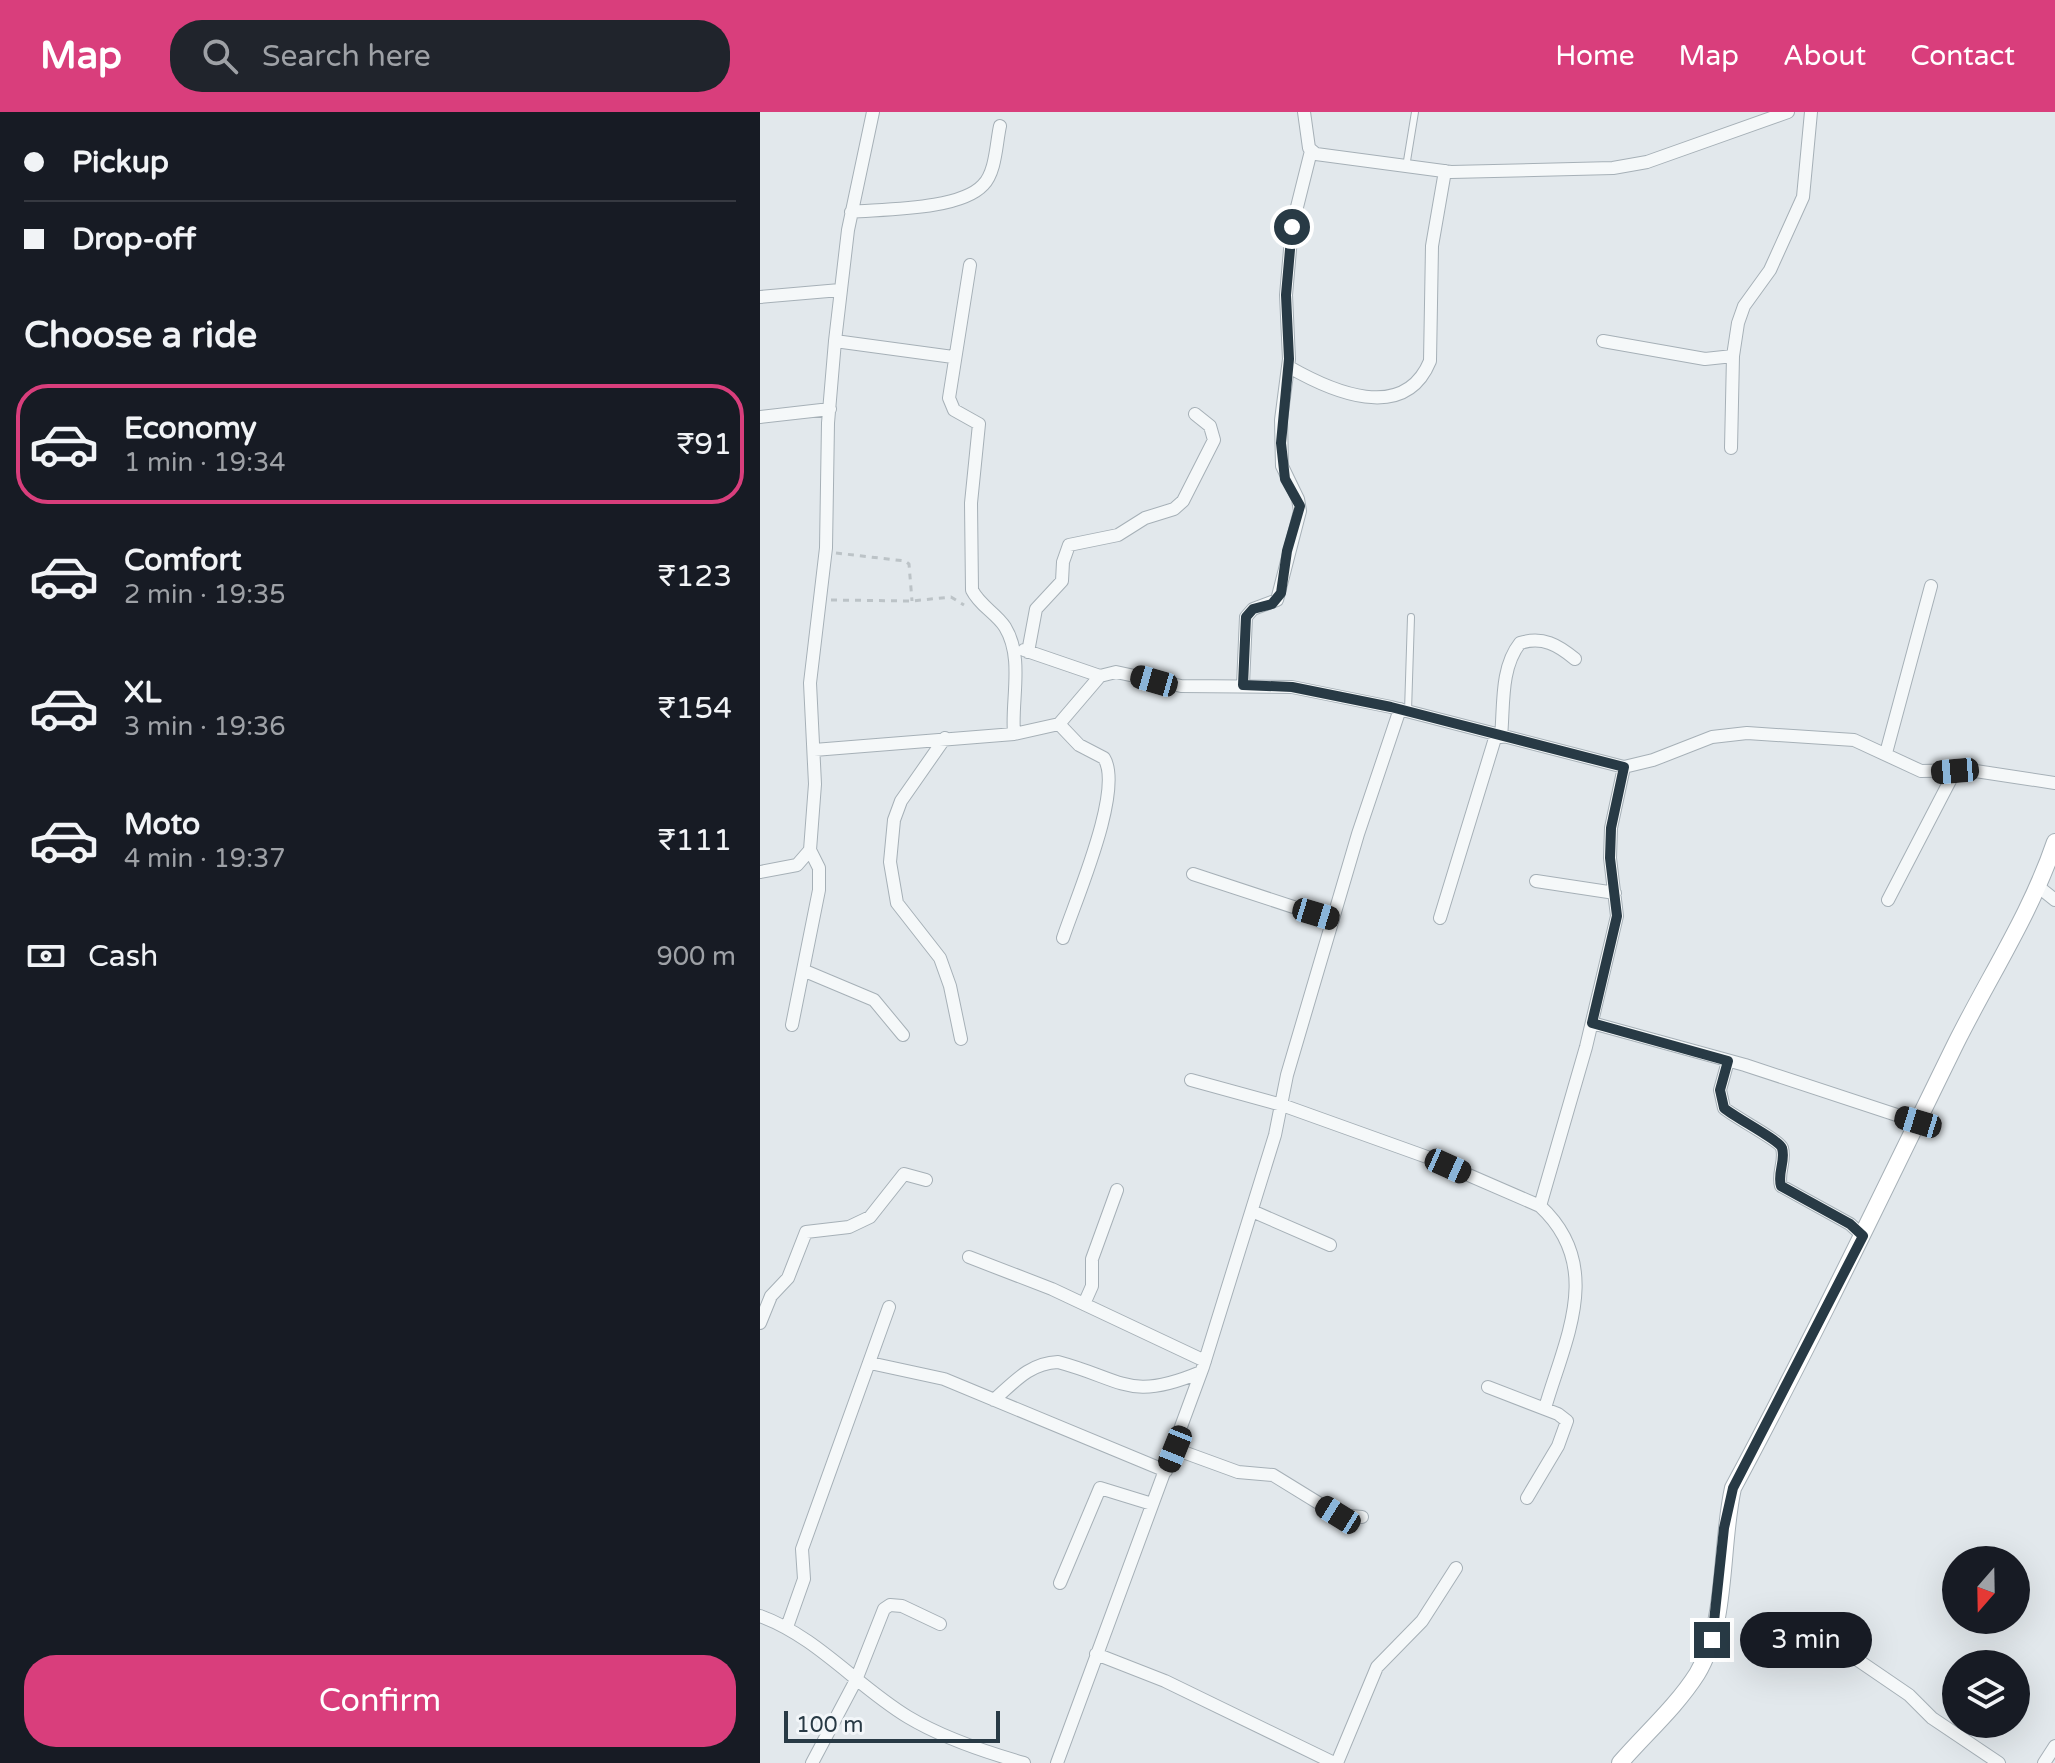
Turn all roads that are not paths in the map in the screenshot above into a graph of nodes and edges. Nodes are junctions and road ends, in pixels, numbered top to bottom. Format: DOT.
graph roads {
  1 [pos="873,112"];
  2 [pos="1304,112"];
  3 [pos="1415,112"];
  4 [pos="1788,112"];
  5 [pos="1811,112"];
  6 [pos="1000,126"];
  7 [pos="1311,151"];
  8 [pos="1406,167"];
  9 [pos="1445,171"];
  10 [pos="851,212"];
  11 [pos="970,265"];
  12 [pos="840,290"];
  13 [pos="760,297"];
  14 [pos="835,341"];
  15 [pos="1603,341"];
  16 [pos="1733,356"];
  17 [pos="953,357"];
  18 [pos="1289,367"];
  19 [pos="830,409"];
  20 [pos="1195,414"];
  21 [pos="760,417"];
  22 [pos="1731,448"];
  23 [pos="1931,586"];
  24 [pos="1411,617"];
  25 [pos="1011,643"];
  26 [pos="1028,652"];
  27 [pos="1575,659"];
  28 [pos="1100,676"];
  29 [pos="1243,685"];
  30 [pos="1404,710"];
  31 [pos="1059,724"];
  32 [pos="1014,734"];
  33 [pos="1499,736"];
  34 [pos="945,738"];
  35 [pos="814,750"];
  36 [pos="1886,753"];
  37 [pos="1624,767"];
  38 [pos="1955,771"];
  39 [pos="2055,783"];
  40 [pos="2055,842"];
  41 [pos="810,850"];
  42 [pos="760,872"];
  43 [pos="1193,874"];
  44 [pos="1536,881"];
  45 [pos="2040,888"];
  46 [pos="1615,893"];
  47 [pos="1888,900"];
  48 [pos="2055,900"];
  49 [pos="1440,918"];
  50 [pos="1333,920"];
  51 [pos="1063,938"];
  52 [pos="805,971"];
  53 [pos="1592,1023"];
  54 [pos="792,1025"];
  55 [pos="903,1035"];
  56 [pos="961,1039"];
  57 [pos="1728,1061"];
  58 [pos="1191,1080"];
  59 [pos="1282,1105"];
  60 [pos="1918,1122"];
  61 [pos="926,1180"];
  62 [pos="1117,1190"];
  63 [pos="1540,1206"];
  64 [pos="1252,1211"];
  65 [pos="1863,1236"];
  66 [pos="1330,1245"];
  67 [pos="969,1257"];
  68 [pos="1084,1304"];
  69 [pos="889,1307"];
  70 [pos="760,1323"];
  71 [pos="870,1363"];
  72 [pos="1203,1367"];
  73 [pos="1488,1387"];
  74 [pos="994,1400"];
  75 [pos="1545,1408"];
  76 [pos="1175,1449"];
  77 [pos="1166,1471"];
  78 [pos="1527,1498"];
  79 [pos="1152,1504"];
  80 [pos="1362,1517"];
  81 [pos="1456,1568"];
  82 [pos="1060,1583"];
  83 [pos="760,1616"];
  84 [pos="940,1624"];
  85 [pos="787,1627"];
  86 [pos="1096,1654"];
  87 [pos="1800,1656"];
  88 [pos="856,1680"];
  89 [pos="2055,1746"];
  90 [pos="812,1763"];
  91 [pos="1024,1763"];
  92 [pos="1057,1763"];
  93 [pos="1336,1763"];
  94 [pos="1620,1763"];
  95 [pos="1999,1763"];
  96 [pos="2044,1763"];
  1 -- 10 [label="street"];
  2 -- 7 [label="street"];
  3 -- 8 [label="lane"];
  4 -- 9 [label="street"];
  5 -- 16 [label="street"];
  6 -- 10 [label="street"];
  7 -- 8 [label="street"];
  7 -- 18 [label="street"];
  8 -- 9 [label="street"];
  9 -- 18 [label="street"];
  10 -- 12 [label="street"];
  11 -- 17 [label="street"];
  12 -- 13 [label="street"];
  12 -- 14 [label="street"];
  14 -- 17 [label="street"];
  14 -- 19 [label="street"];
  15 -- 16 [label="street"];
  16 -- 22 [label="street"];
  17 -- 25 [label="street"];
  18 -- 29 [label="street"];
  19 -- 21 [label="street"];
  19 -- 35 [label="street"];
  20 -- 26 [label="street"];
  23 -- 36 [label="street"];
  24 -- 30 [label="lane"];
  25 -- 26 [label="street"];
  25 -- 32 [label="street"];
  26 -- 28 [label="street"];
  27 -- 33 [label="street"];
  28 -- 29 [label="street"];
  28 -- 31 [label="street"];
  29 -- 30 [label="street"];
  30 -- 33 [label="street"];
  30 -- 50 [label="street"];
  31 -- 32 [label="street"];
  31 -- 51 [label="street"];
  32 -- 34 [label="street"];
  33 -- 37 [label="street"];
  33 -- 49 [label="street"];
  34 -- 35 [label="street"];
  34 -- 56 [label="street"];
  35 -- 41 [label="street"];
  36 -- 37 [label="street"];
  36 -- 38 [label="street"];
  37 -- 46 [label="street"];
  38 -- 39 [label="street"];
  38 -- 47 [label="street"];
  40 -- 45 [label="main road"];
  41 -- 42 [label="street"];
  41 -- 52 [label="street"];
  43 -- 50 [label="street"];
  44 -- 46 [label="street"];
  45 -- 48 [label="street"];
  45 -- 60 [label="main road"];
  46 -- 53 [label="street"];
  50 -- 59 [label="street"];
  52 -- 54 [label="street"];
  52 -- 55 [label="street"];
  53 -- 57 [label="street"];
  53 -- 63 [label="street"];
  57 -- 60 [label="street"];
  57 -- 65 [label="street"];
  58 -- 59 [label="street"];
  59 -- 63 [label="street"];
  59 -- 64 [label="street"];
  60 -- 65 [label="main road"];
  61 -- 70 [label="street"];
  62 -- 68 [label="street"];
  63 -- 75 [label="street"];
  64 -- 66 [label="street"];
  64 -- 72 [label="street"];
  65 -- 94 [label="main road"];
  67 -- 68 [label="street"];
  68 -- 72 [label="street"];
  69 -- 71 [label="street"];
  71 -- 74 [label="street"];
  71 -- 85 [label="street"];
  72 -- 74 [label="street"];
  72 -- 76 [label="street"];
  73 -- 75 [label="street"];
  74 -- 77 [label="street"];
  75 -- 78 [label="street"];
  76 -- 77 [label="street"];
  76 -- 80 [label="street"];
  77 -- 79 [label="street"];
  79 -- 82 [label="street"];
  79 -- 86 [label="street"];
  81 -- 93 [label="street"];
  83 -- 85 [label="street"];
  84 -- 88 [label="street"];
  85 -- 88 [label="street"];
  86 -- 92 [label="street"];
  86 -- 93 [label="street"];
  87 -- 95 [label="street"];
  88 -- 90 [label="street"];
  88 -- 91 [label="street"];
  89 -- 96 [label="street"];
}
